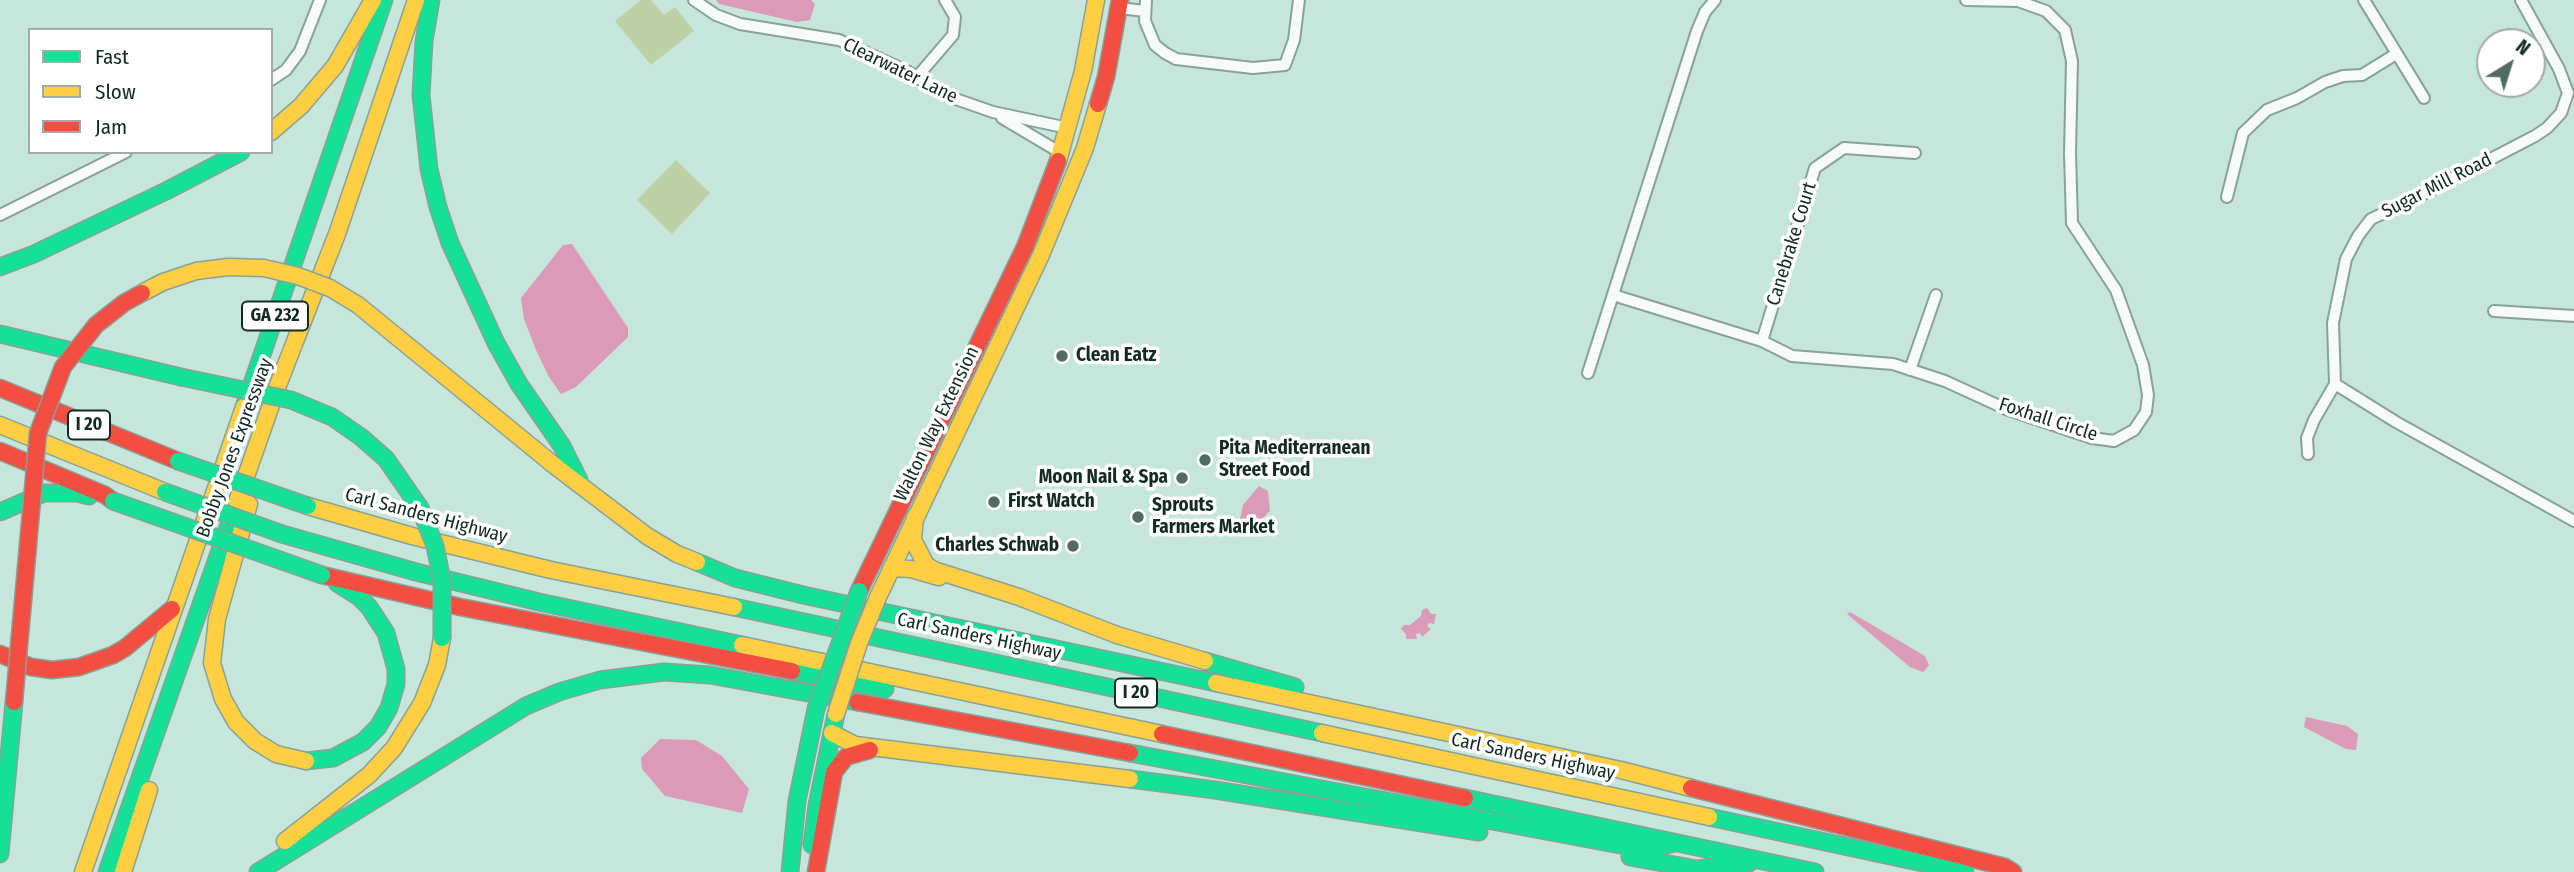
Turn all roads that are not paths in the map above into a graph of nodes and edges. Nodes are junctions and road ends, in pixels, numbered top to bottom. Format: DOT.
graph roads {
  1 [pos="320,0"];
  2 [pos="373,0"];
  3 [pos="384,0"];
  4 [pos="416,0"];
  5 [pos="431,0"];
  6 [pos="694,0"];
  7 [pos="945,0"];
  8 [pos="1096,0"];
  9 [pos="1299,0"];
  10 [pos="1715,0"];
  11 [pos="1966,0"];
  12 [pos="2364,0"];
  13 [pos="2521,0"];
  14 [pos="1120,4"];
  15 [pos="1145,5"];
  16 [pos="2396,54"];
  17 [pos="917,77"];
  18 [pos="273,79"];
  19 [pos="2424,98"];
  20 [pos="993,112"];
  21 [pos="1068,128"];
  22 [pos="273,130"];
  23 [pos="1061,153"];
  24 [pos="1915,153"];
  25 [pos="122,154"];
  26 [pos="237,154"];
  27 [pos="2227,197"];
  28 [pos="0,215"];
  29 [pos="0,267"];
  30 [pos="1010,277"];
  31 [pos="1026,287"];
  32 [pos="1613,295"];
  33 [pos="1936,295"];
  34 [pos="2494,311"];
  35 [pos="2574,316"];
  36 [pos="0,334"];
  37 [pos="1762,341"];
  38 [pos="290,358"];
  39 [pos="1910,370"];
  40 [pos="1588,373"];
  41 [pos="2335,384"];
  42 [pos="0,388"];
  43 [pos="0,425"];
  44 [pos="0,451"];
  45 [pos="2308,454"];
  46 [pos="582,487"];
  47 [pos="113,501"];
  48 [pos="0,512"];
  49 [pos="915,517"];
  50 [pos="2574,521"];
  51 [pos="869,568"];
  52 [pos="891,568"];
  53 [pos="322,575"];
  54 [pos="172,609"];
  55 [pos="1047,609"];
  56 [pos="0,654"];
  57 [pos="181,660"];
  58 [pos="1049,709"];
  59 [pos="816,711"];
  60 [pos="1382,718"];
  61 [pos="832,733"];
  62 [pos="130,736"];
  63 [pos="879,748"];
  64 [pos="1679,842"];
  65 [pos="0,853"];
  66 [pos="1767,861"];
  67 [pos="69,872"];
  68 [pos="83,872"];
  69 [pos="107,872"];
  70 [pos="123,872"];
  71 [pos="257,872"];
  72 [pos="790,872"];
  73 [pos="810,872"];
  74 [pos="816,872"];
  75 [pos="1815,872"];
  76 [pos="1965,872"];
  77 [pos="2013,872"];
  1 -- 18 [label="street"];
  2 -- 22 [label="main road"];
  3 -- 54 [label="main road, Bobby Jones Expressway / GA 232"];
  4 -- 38 [label="main road, Bobby Jones Expressway / GA 232"];
  5 -- 46 [label="main road"];
  6 -- 17 [label="street, Clearwater Lane"];
  7 -- 17 [label="street"];
  8 -- 21 [label="main road, Walton Way Extension"];
  9 -- 15 [label="street"];
  10 -- 32 [label="street"];
  11 -- 39 [label="street, Foxhall Circle"];
  12 -- 16 [label="street"];
  13 -- 41 [label="street, Sugar Mill Road"];
  14 -- 15 [label="street"];
  14 -- 31 [label="main road, Walton Way Extension"];
  16 -- 19 [label="street"];
  16 -- 27 [label="street"];
  17 -- 20 [label="street, Clearwater Lane"];
  20 -- 21 [label="street, Clearwater Lane"];
  20 -- 23 [label="street"];
  21 -- 23 [label="main road, Walton Way Extension"];
  23 -- 30 [label="main road, Walton Way Extension"];
  24 -- 37 [label="street, Canebrake Court"];
  25 -- 28 [label="street"];
  26 -- 29 [label="main road"];
  30 -- 31 [label="main road"];
  30 -- 51 [label="main road, Walton Way Extension"];
  31 -- 49 [label="main road, Walton Way Extension"];
  32 -- 37 [label="street, Foxhall Circle"];
  32 -- 40 [label="street"];
  33 -- 39 [label="street"];
  34 -- 35 [label="street"];
  36 -- 71 [label="main road, bridge"];
  37 -- 39 [label="street, Foxhall Circle"];
  38 -- 53 [label="main road"];
  38 -- 57 [label="main road, Bobby Jones Expressway / GA 232"];
  41 -- 45 [label="street"];
  41 -- 50 [label="street"];
  42 -- 76 [label="main road, Carl Sanders Highway / I 20, bridge"];
  43 -- 58 [label="main road, I 20, bridge"];
  44 -- 47 [label="main road"];
  46 -- 60 [label="main road"];
  46 -- 65 [label="main road, bridge"];
  47 -- 48 [label="main road"];
  47 -- 53 [label="main road, bridge"];
  49 -- 52 [label="main road, Walton Way Extension"];
  49 -- 55 [label="main road"];
  51 -- 52 [label="main road"];
  51 -- 59 [label="main road, Walton Way Extension, bridge"];
  52 -- 55 [label="main road"];
  52 -- 61 [label="main road, Walton Way Extension, bridge"];
  53 -- 58 [label="main road"];
  54 -- 56 [label="main road"];
  54 -- 62 [label="main road, Bobby Jones Expressway / GA 232"];
  55 -- 60 [label="main road"];
  57 -- 69 [label="main road, Bobby Jones Expressway / GA 232"];
  57 -- 70 [label="main road"];
  58 -- 64 [label="main road, I 20"];
  59 -- 61 [label="main road"];
  59 -- 72 [label="main road, Walton Way Extension"];
  60 -- 77 [label="main road"];
  61 -- 63 [label="main road"];
  61 -- 73 [label="main road, Walton Way Extension"];
  62 -- 67 [label="main road"];
  62 -- 68 [label="main road, Bobby Jones Expressway / GA 232"];
  63 -- 66 [label="main road"];
  63 -- 74 [label="main road"];
  64 -- 66 [label="main road, I 20"];
  64 -- 71 [label="main road"];
  66 -- 75 [label="main road, I 20"];
}
